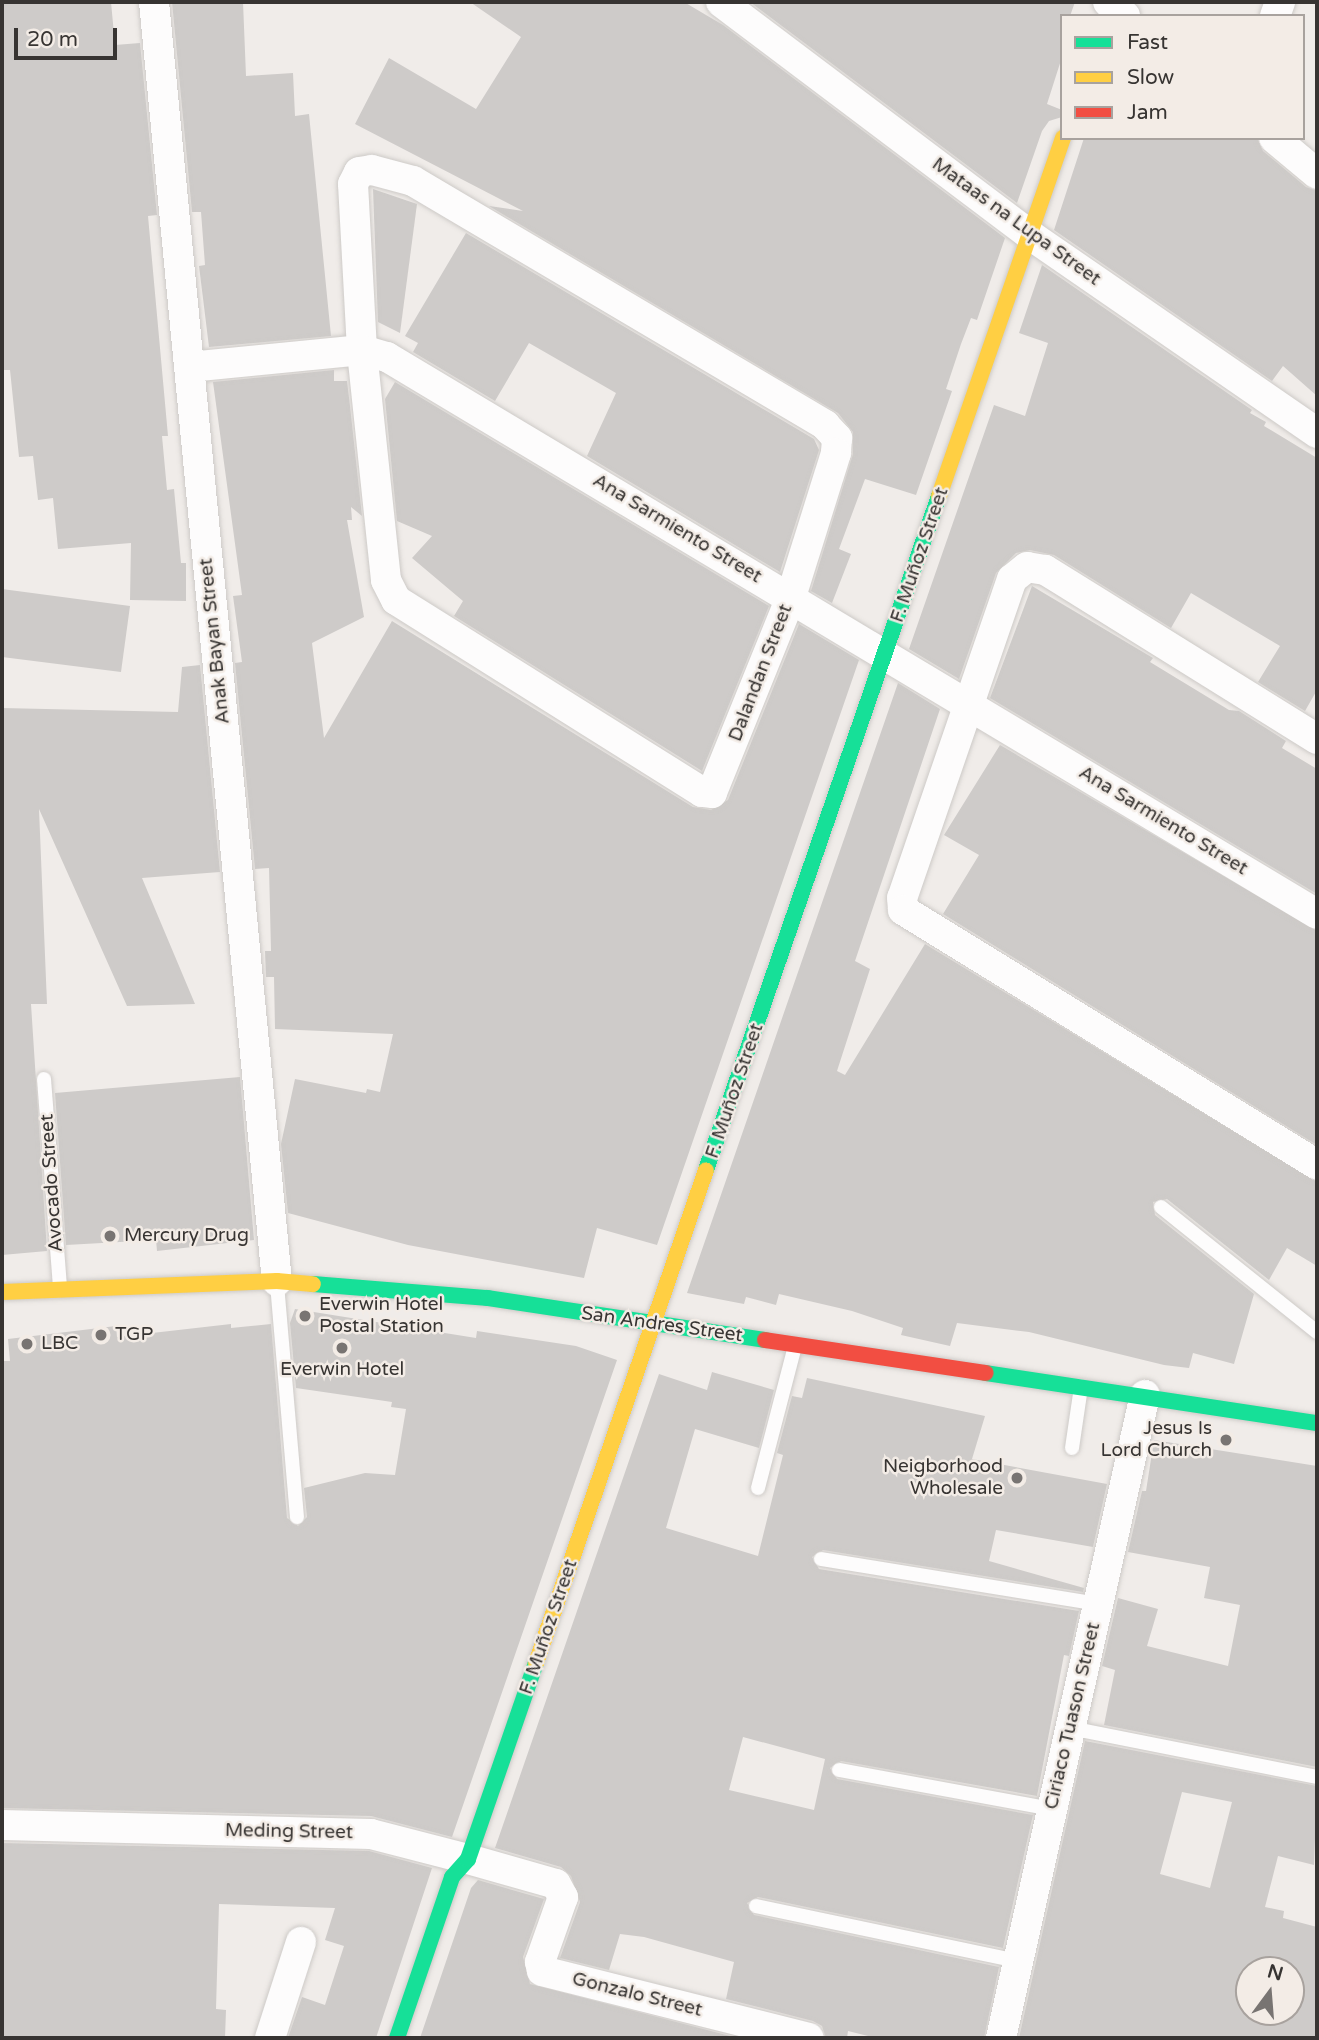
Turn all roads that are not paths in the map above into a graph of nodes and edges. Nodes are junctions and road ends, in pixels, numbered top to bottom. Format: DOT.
graph roads {
  1 [pos="155,2"];
  2 [pos="722,2"];
  3 [pos="1062,140"];
  4 [pos="1276,140"];
  5 [pos="1317,174"];
  6 [pos="1030,234"];
  7 [pos="362,350"];
  8 [pos="189,367"];
  9 [pos="1317,433"];
  10 [pos="791,597"];
  11 [pos="886,653"];
  12 [pos="969,704"];
  13 [pos="1317,739"];
  14 [pos="1317,915"];
  15 [pos="44,1079"];
  16 [pos="1317,1165"];
  17 [pos="1161,1207"];
  18 [pos="277,1281"];
  19 [pos="60,1288"];
  20 [pos="2,1293"];
  21 [pos="654,1325"];
  22 [pos="1317,1332"];
  23 [pos="795,1345"];
  24 [pos="1081,1386"];
  25 [pos="1145,1395"];
  26 [pos="1317,1423"];
  27 [pos="1072,1448"];
  28 [pos="758,1488"];
  29 [pos="297,1517"];
  30 [pos="821,1559"];
  31 [pos="1098,1604"];
  32 [pos="1070,1728"];
  33 [pos="839,1770"];
  34 [pos="1317,1777"];
  35 [pos="1052,1809"];
  36 [pos="2,1825"];
  37 [pos="468,1859"];
  38 [pos="564,1897"];
  39 [pos="757,1906"];
  40 [pos="301,1942"];
  41 [pos="1018,1961"];
  42 [pos="270,2038"];
  43 [pos="397,2038"];
  44 [pos="809,2038"];
  45 [pos="1001,2038"];
  1 -- 8 [label="street, Anak Bayan Street"];
  2 -- 6 [label="street, Mataas na Lupa Street"];
  3 -- 6 [label="street, F. Muñoz Street"];
  4 -- 5 [label="street"];
  6 -- 9 [label="street, Mataas na Lupa Street"];
  6 -- 11 [label="street, F. Muñoz Street"];
  7 -- 8 [label="street, Ana Sarmiento Street"];
  7 -- 10 [label="street, Ana Sarmiento Street"];
  7 -- 10 [label="street, Dalandan Street"];
  7 -- 10 [label="street, Dalandan Street"];
  8 -- 18 [label="street, Anak Bayan Street"];
  10 -- 11 [label="street, Ana Sarmiento Street"];
  11 -- 12 [label="street, Ana Sarmiento Street"];
  11 -- 21 [label="street, F. Muñoz Street"];
  12 -- 13 [label="street"];
  12 -- 14 [label="street, Ana Sarmiento Street"];
  12 -- 16 [label="street"];
  15 -- 19 [label="lane, Avocado Street"];
  17 -- 22 [label="lane"];
  18 -- 19 [label="street, San Andres Street"];
  18 -- 21 [label="street, San Andres Street"];
  18 -- 29 [label="lane"];
  19 -- 20 [label="street, San Andres Street"];
  21 -- 23 [label="street, San Andres Street"];
  21 -- 37 [label="street, F. Muñoz Street"];
  23 -- 24 [label="street, San Andres Street"];
  23 -- 28 [label="lane"];
  24 -- 25 [label="street, San Andres Street"];
  24 -- 27 [label="lane"];
  25 -- 26 [label="street, San Andres Street"];
  25 -- 31 [label="street, Ciriaco Tuason Street"];
  30 -- 31 [label="lane"];
  31 -- 32 [label="street, Ciriaco Tuason Street"];
  32 -- 34 [label="lane"];
  32 -- 35 [label="street, Ciriaco Tuason Street"];
  33 -- 35 [label="lane"];
  35 -- 41 [label="street, Ciriaco Tuason Street"];
  36 -- 37 [label="street, Meding Street"];
  37 -- 38 [label="street, Meding Street"];
  37 -- 43 [label="street, F. Muñoz Street"];
  38 -- 44 [label="street, Gonzalo Street"];
  39 -- 41 [label="lane"];
  40 -- 42 [label="street"];
  41 -- 45 [label="street, Ciriaco Tuason Street"];
}
